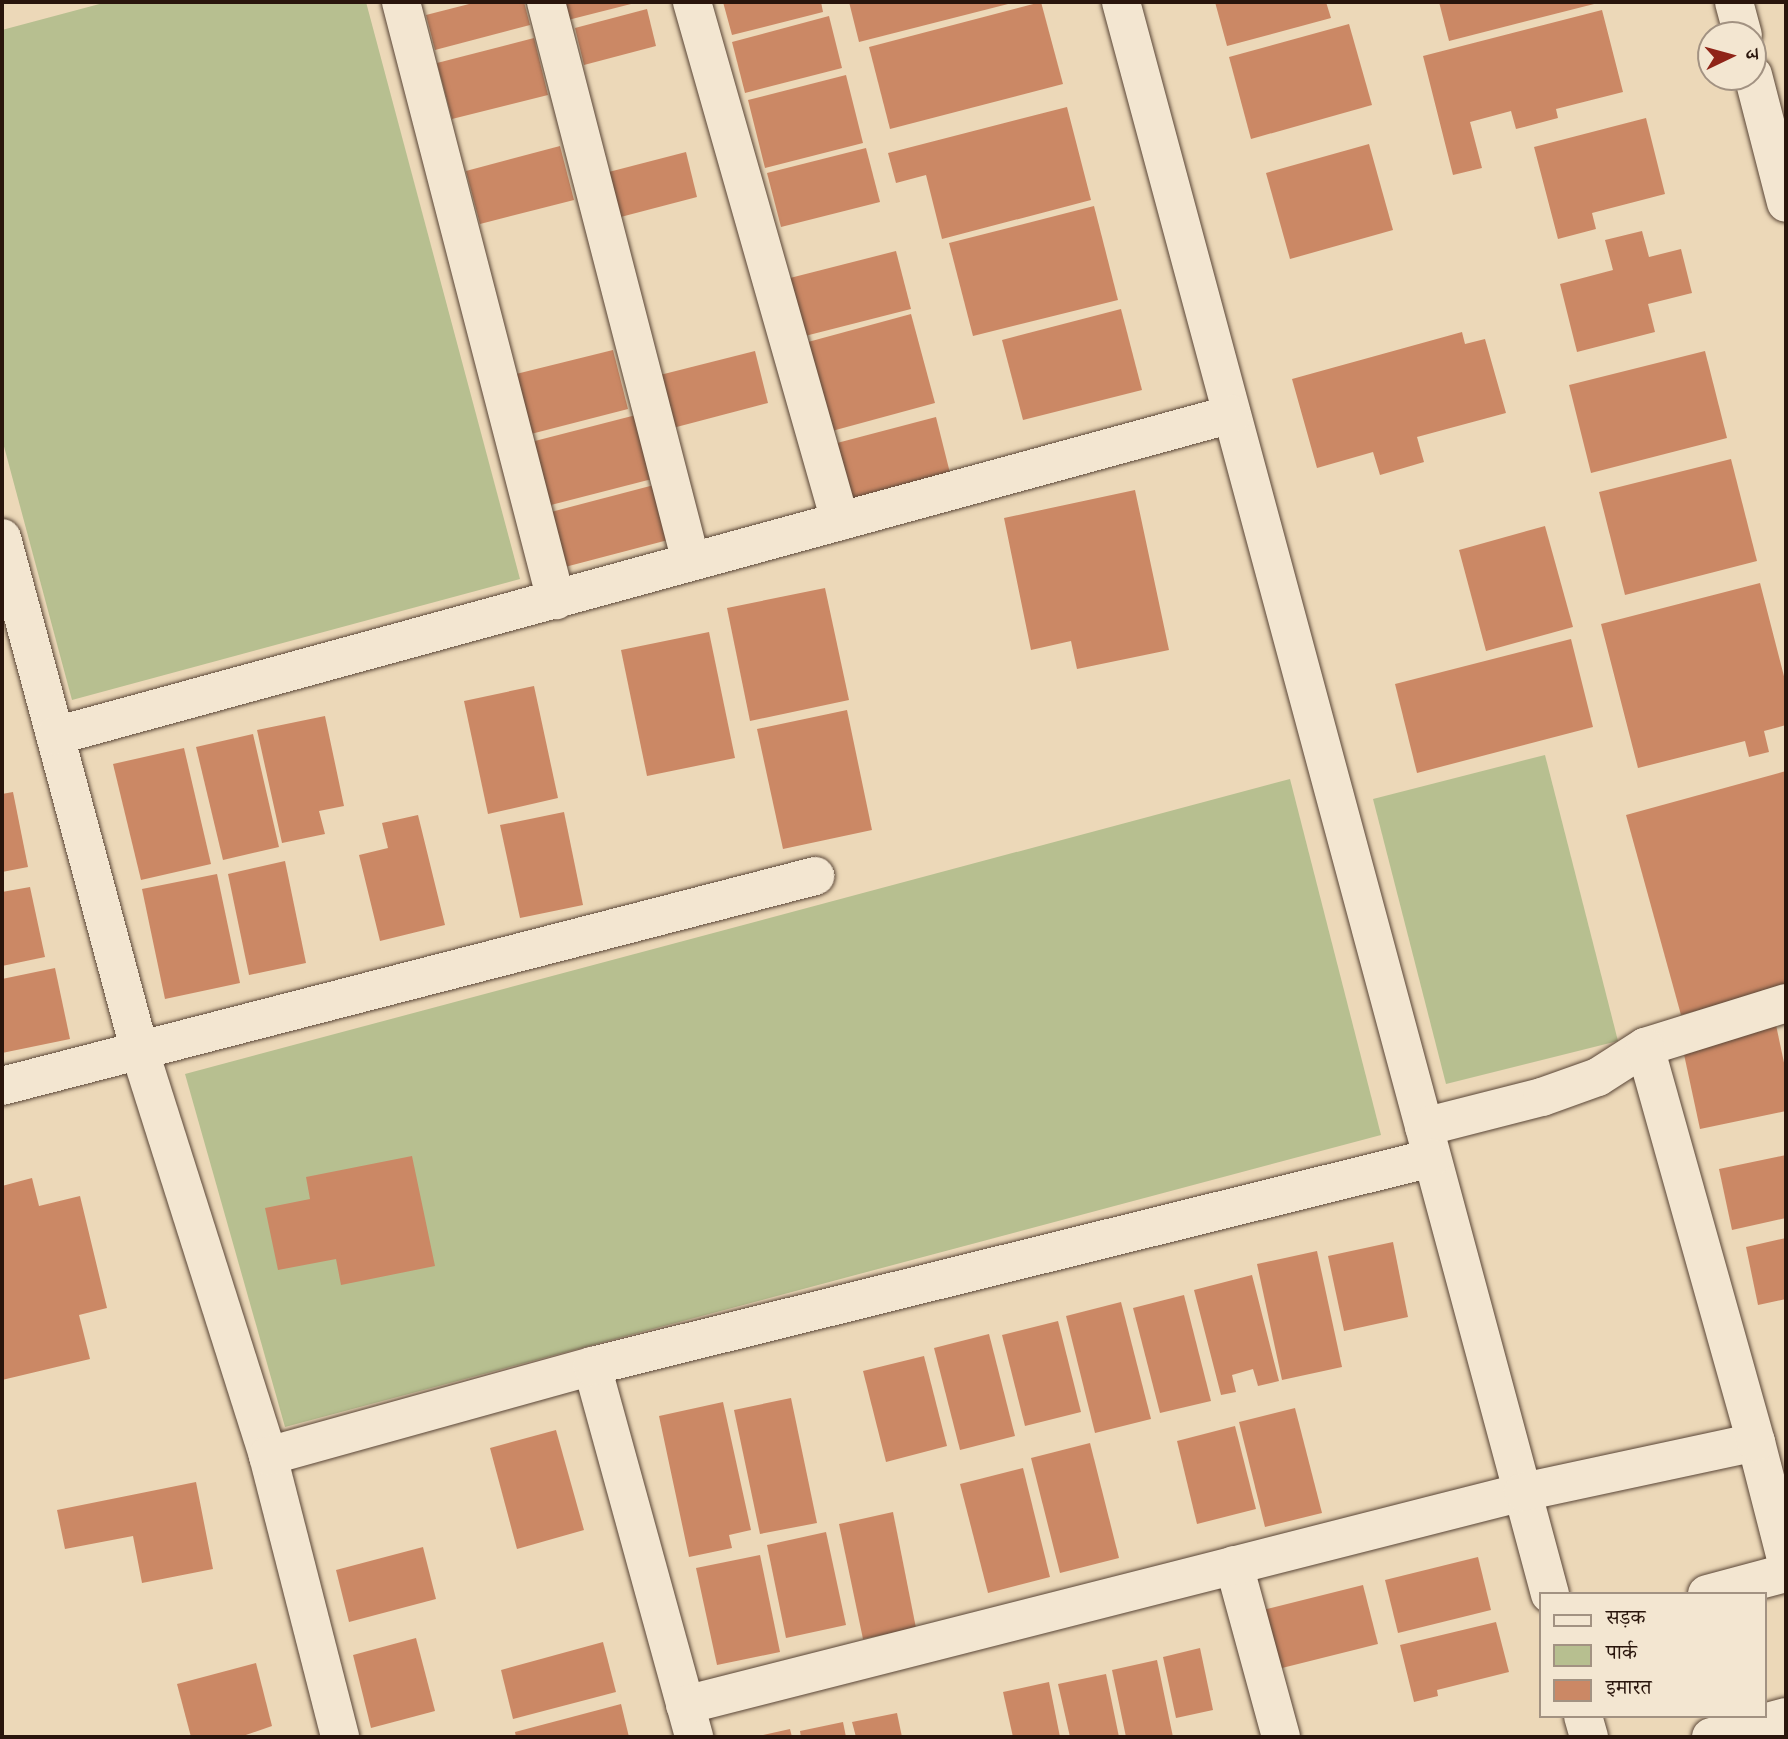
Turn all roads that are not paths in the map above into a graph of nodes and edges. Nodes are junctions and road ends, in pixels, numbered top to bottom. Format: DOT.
graph roads {
  1 [pos="401,2"];
  2 [pos="546,2"];
  3 [pos="692,2"];
  4 [pos="1121,2"];
  5 [pos="1734,2"];
  6 [pos="1739,21"];
  7 [pos="1757,91"];
  8 [pos="1786,203"];
  9 [pos="1232,414"];
  10 [pos="840,521"];
  11 [pos="2,538"];
  12 [pos="691,562"];
  13 [pos="555,600"];
  14 [pos="55,736"];
  15 [pos="815,876"];
  16 [pos="1786,1006"];
  17 [pos="1645,1047"];
  18 [pos="140,1052"];
  19 [pos="2,1086"];
  20 [pos="1428,1143"];
  21 [pos="592,1366"];
  22 [pos="1756,1441"];
  23 [pos="268,1456"];
  24 [pos="1523,1492"];
  25 [pos="1786,1559"];
  26 [pos="1234,1565"];
  27 [pos="1786,1573"];
  28 [pos="1549,1592"];
  29 [pos="1715,1592"];
  30 [pos="1786,1717"];
  31 [pos="1584,1718"];
  32 [pos="689,1721"];
  33 [pos="340,1737"];
  34 [pos="1281,1737"];
  35 [pos="1589,1737"];
  36 [pos="1711,1737"];
  1 -- 13 [label="street"];
  2 -- 12 [label="street"];
  3 -- 10 [label="street"];
  4 -- 9 [label="street"];
  5 -- 6 [label="street"];
  7 -- 8 [label="street"];
  9 -- 10 [label="street"];
  9 -- 20 [label="street"];
  10 -- 12 [label="street"];
  11 -- 14 [label="street"];
  12 -- 13 [label="street"];
  13 -- 14 [label="street"];
  14 -- 18 [label="street"];
  15 -- 18 [label="street"];
  16 -- 17 [label="street"];
  17 -- 20 [label="street"];
  17 -- 22 [label="street"];
  18 -- 19 [label="street"];
  18 -- 23 [label="street"];
  20 -- 21 [label="street"];
  20 -- 24 [label="street"];
  21 -- 23 [label="street"];
  21 -- 32 [label="street"];
  22 -- 24 [label="street"];
  22 -- 25 [label="street"];
  23 -- 33 [label="street"];
  24 -- 26 [label="street"];
  24 -- 28 [label="street"];
  26 -- 32 [label="street"];
  26 -- 34 [label="street"];
  27 -- 29 [label="street"];
  30 -- 36 [label="street"];
  31 -- 35 [label="street"];
}
